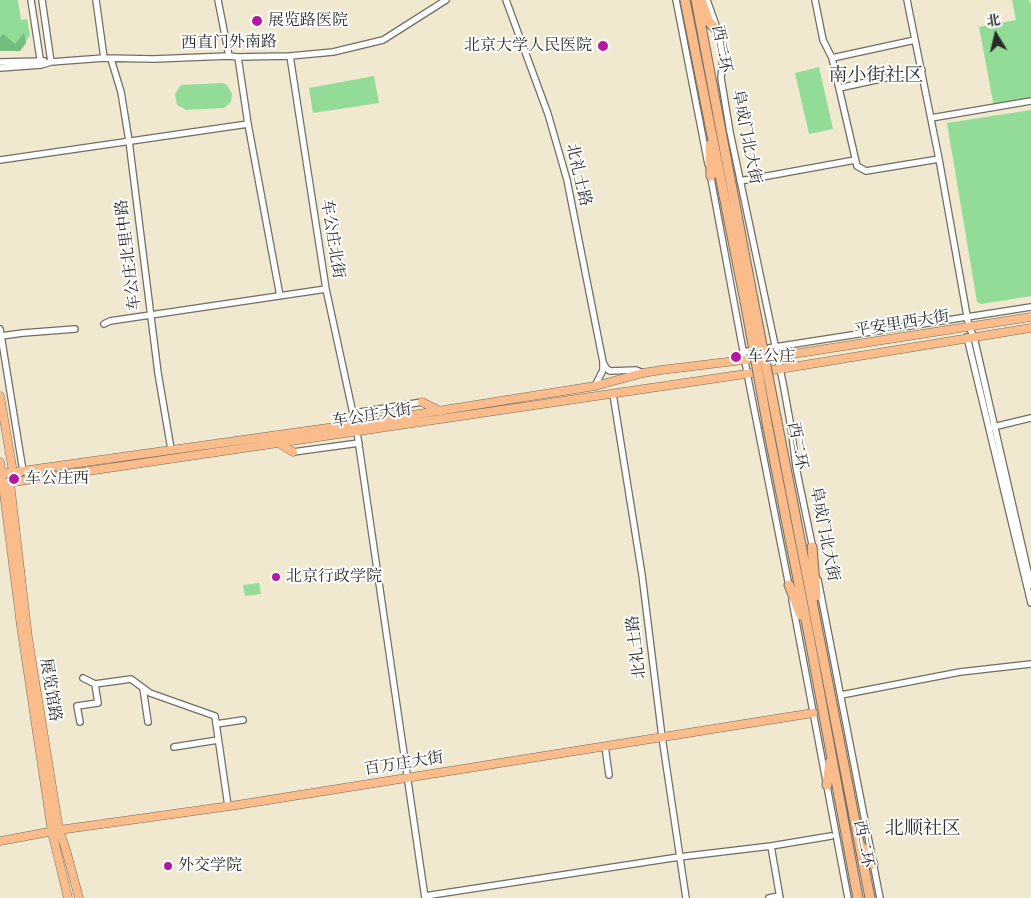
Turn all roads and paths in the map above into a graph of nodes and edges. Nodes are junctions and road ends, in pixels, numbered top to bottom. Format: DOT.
graph roads {
  1 [pos="31,0"];
  2 [pos="42,0"];
  3 [pos="96,0"];
  4 [pos="218,0"];
  5 [pos="446,0"];
  6 [pos="506,0"];
  7 [pos="676,0"];
  8 [pos="685,0"];
  9 [pos="696,0"];
  10 [pos="701,0"];
  11 [pos="707,0"];
  12 [pos="815,0"];
  13 [pos="907,0"];
  14 [pos="718,31"];
  15 [pos="915,40"];
  16 [pos="230,56"];
  17 [pos="290,56"];
  18 [pos="104,58"];
  19 [pos="238,58"];
  20 [pos="832,58"];
  21 [pos="111,59"];
  22 [pos="0,62"];
  23 [pos="51,62"];
  24 [pos="41,63"];
  25 [pos="0,68"];
  26 [pos="922,70"];
  27 [pos="839,88"];
  28 [pos="1031,101"];
  29 [pos="709,117"];
  30 [pos="931,118"];
  31 [pos="248,124"];
  32 [pos="129,141"];
  33 [pos="939,159"];
  34 [pos="0,160"];
  35 [pos="855,160"];
  36 [pos="711,176"];
  37 [pos="740,181"];
  38 [pos="326,289"];
  39 [pos="280,296"];
  40 [pos="749,300"];
  41 [pos="1031,307"];
  42 [pos="150,316"];
  43 [pos="967,317"];
  44 [pos="1031,317"];
  45 [pos="104,324"];
  46 [pos="968,327"];
  47 [pos="1031,328"];
  48 [pos="0,329"];
  49 [pos="75,329"];
  50 [pos="1,336"];
  51 [pos="970,338"];
  52 [pos="775,347"];
  53 [pos="744,355"];
  54 [pos="777,356"];
  55 [pos="603,362"];
  56 [pos="780,369"];
  57 [pos="643,373"];
  58 [pos="747,374"];
  59 [pos="595,386"];
  60 [pos="613,394"];
  61 [pos="0,396"];
  62 [pos="422,402"];
  63 [pos="440,411"];
  64 [pos="354,413"];
  65 [pos="1031,418"];
  66 [pos="991,427"];
  67 [pos="356,428"];
  68 [pos="359,443"];
  69 [pos="280,444"];
  70 [pos="171,449"];
  71 [pos="293,452"];
  72 [pos="0,462"];
  73 [pos="23,471"];
  74 [pos="13,472"];
  75 [pos="2,480"];
  76 [pos="812,548"];
  77 [pos="1031,585"];
  78 [pos="789,586"];
  79 [pos="1031,603"];
  80 [pos="814,634"];
  81 [pos="1031,664"];
  82 [pos="83,678"];
  83 [pos="95,684"];
  84 [pos="143,688"];
  85 [pos="841,695"];
  86 [pos="813,713"];
  87 [pos="243,720"];
  88 [pos="80,722"];
  89 [pos="148,722"];
  90 [pos="216,724"];
  91 [pos="662,737"];
  92 [pos="218,740"];
  93 [pos="605,746"];
  94 [pos="174,747"];
  95 [pos="831,754"];
  96 [pos="609,775"];
  97 [pos="407,777"];
  98 [pos="827,785"];
  99 [pos="228,806"];
  100 [pos="56,831"];
  101 [pos="831,836"];
  102 [pos="0,841"];
  103 [pos="859,842"];
  104 [pos="771,846"];
  105 [pos="679,857"];
  106 [pos="873,864"];
  107 [pos="425,897"];
  108 [pos="779,897"];
  109 [pos="68,898"];
  110 [pos="79,898"];
  111 [pos="686,898"];
  112 [pos="769,898"];
  113 [pos="848,898"];
  114 [pos="858,898"];
  115 [pos="870,898"];
  116 [pos="880,898"];
  1 -- 24 [label="street"];
  2 -- 23 [label="street"];
  3 -- 18 [label="street"];
  4 -- 16 [label="street"];
  5 -- 17 [label="street, 西直门外南路"];
  6 -- 55 [label="street, 北礼士路"];
  7 -- 36 [label="street"];
  8 -- 29 [label="highway, 西二环"];
  9 -- 40 [label="highway, 西二环"];
  10 -- 14 [label="highway"];
  11 -- 14 [label="street, 阜成门北大街"];
  12 -- 20 [label="street"];
  13 -- 15 [label="street"];
  14 -- 37 [label="street, 阜成门北大街"];
  15 -- 20 [label="street"];
  15 -- 26 [label="street"];
  16 -- 19 [label="street, 西直门外南路"];
  16 -- 21 [label="street, 西直门外南路"];
  17 -- 19 [label="street, 西直门外南路"];
  17 -- 38 [label="street, 车公庄北街"];
  18 -- 21 [label="street, 西直门外南路"];
  18 -- 23 [label="street, 西直门外南路"];
  19 -- 31 [label="street"];
  20 -- 27 [label="street"];
  21 -- 32 [label="street, 车公庄北里中路"];
  22 -- 24 [label="street"];
  23 -- 24 [label="street, 西直门外南路"];
  24 -- 25 [label="street"];
  26 -- 27 [label="street"];
  26 -- 30 [label="street"];
  27 -- 35 [label="street"];
  28 -- 30 [label="street"];
  29 -- 36 [label="highway"];
  29 -- 40 [label="highway, 西二环"];
  30 -- 33 [label="street"];
  31 -- 32 [label="street"];
  31 -- 39 [label="street"];
  32 -- 34 [label="street"];
  32 -- 42 [label="street, 车公庄北里中路"];
  33 -- 35 [label="street"];
  33 -- 43 [label="street"];
  35 -- 37 [label="street"];
  36 -- 53 [label="street"];
  37 -- 52 [label="street, 阜成门北大街"];
  38 -- 39 [label="street"];
  38 -- 64 [label="street, 车公庄北街"];
  39 -- 42 [label="street"];
  40 -- 80 [label="highway, 西二环, bridge"];
  40 -- 80 [label="highway, 西二环, bridge"];
  41 -- 43 [label="street"];
  42 -- 45 [label="street"];
  42 -- 70 [label="street, 车公庄北里中路"];
  43 -- 46 [label="street"];
  43 -- 52 [label="street"];
  44 -- 46 [label="main road, 平安里西大街"];
  46 -- 51 [label="street"];
  46 -- 54 [label="main road, 平安里西大街"];
  47 -- 51 [label="main road, 平安里西大街"];
  48 -- 50 [label="street"];
  49 -- 50 [label="street"];
  50 -- 73 [label="street"];
  51 -- 56 [label="main road, 平安里西大街"];
  51 -- 66 [label="street"];
  52 -- 53 [label="street"];
  52 -- 54 [label="street, 阜成门北大街"];
  53 -- 54 [label="main road, 平安里西大街"];
  53 -- 57 [label="main road, 车公庄大街"];
  53 -- 58 [label="street"];
  54 -- 56 [label="street, 阜成门北大街"];
  55 -- 57 [label="street"];
  55 -- 59 [label="street, 北礼士路"];
  56 -- 58 [label="main road, 平安里西大街"];
  56 -- 76 [label="street, 阜成门北大街"];
  57 -- 59 [label="main road, 车公庄大街"];
  58 -- 60 [label="main road, 车公庄大街"];
  58 -- 78 [label="street"];
  59 -- 63 [label="main road, 车公庄大街"];
  60 -- 67 [label="main road, 车公庄大街"];
  60 -- 91 [label="street, 北礼士路"];
  61 -- 74 [label="main road"];
  62 -- 63 [label="main road"];
  62 -- 64 [label="street"];
  63 -- 67 [label="main road, 车公庄大街"];
  64 -- 67 [label="street, 车公庄北街"];
  65 -- 66 [label="street"];
  66 -- 77 [label="street"];
  66 -- 79 [label="street"];
  67 -- 68 [label="street, 车公庄北街"];
  67 -- 69 [label="main road, 车公庄大街"];
  67 -- 70 [label="main road, 车公庄大街"];
  68 -- 71 [label="street"];
  68 -- 97 [label="street, 车公庄北街"];
  69 -- 71 [label="main road"];
  69 -- 75 [label="main road, 车公庄大街"];
  70 -- 73 [label="main road, 车公庄大街"];
  72 -- 75 [label="main road, 展览馆路"];
  73 -- 74 [label="main road, 车公庄大街"];
  73 -- 75 [label="street"];
  74 -- 75 [label="main road"];
  75 -- 100 [label="main road, 展览馆路"];
  76 -- 80 [label="highway"];
  76 -- 85 [label="street, 阜成门北大街"];
  78 -- 80 [label="highway"];
  78 -- 86 [label="street"];
  80 -- 95 [label="highway, 西二环"];
  80 -- 103 [label="highway, 西二环"];
  81 -- 85 [label="street"];
  82 -- 83 [label="street"];
  83 -- 84 [label="street"];
  83 -- 88 [label="street"];
  84 -- 89 [label="street"];
  84 -- 90 [label="street"];
  85 -- 106 [label="street, 阜成门北大街"];
  86 -- 91 [label="main road, 百万庄大街"];
  86 -- 98 [label="street"];
  87 -- 90 [label="street"];
  90 -- 92 [label="street"];
  91 -- 93 [label="main road, 百万庄大街"];
  91 -- 105 [label="street, 北礼士路"];
  92 -- 94 [label="street"];
  92 -- 99 [label="street"];
  93 -- 96 [label="street"];
  93 -- 97 [label="main road, 百万庄大街"];
  95 -- 98 [label="highway"];
  95 -- 114 [label="highway, 西二环"];
  97 -- 99 [label="main road, 百万庄大街"];
  97 -- 107 [label="street, 车公庄北街"];
  98 -- 113 [label="street"];
  99 -- 100 [label="main road, 百万庄大街"];
  100 -- 102 [label="main road, 百万庄大街"];
  100 -- 109 [label="main road, 展览馆路"];
  100 -- 110 [label="main road, 展览馆路"];
  101 -- 104 [label="street"];
  103 -- 106 [label="highway"];
  103 -- 115 [label="highway, 西二环"];
  104 -- 105 [label="street"];
  104 -- 108 [label="street"];
  105 -- 107 [label="street"];
  105 -- 111 [label="street, 北礼士路"];
  106 -- 116 [label="street, 阜成门北大街"];
  108 -- 112 [label="street"];
}
